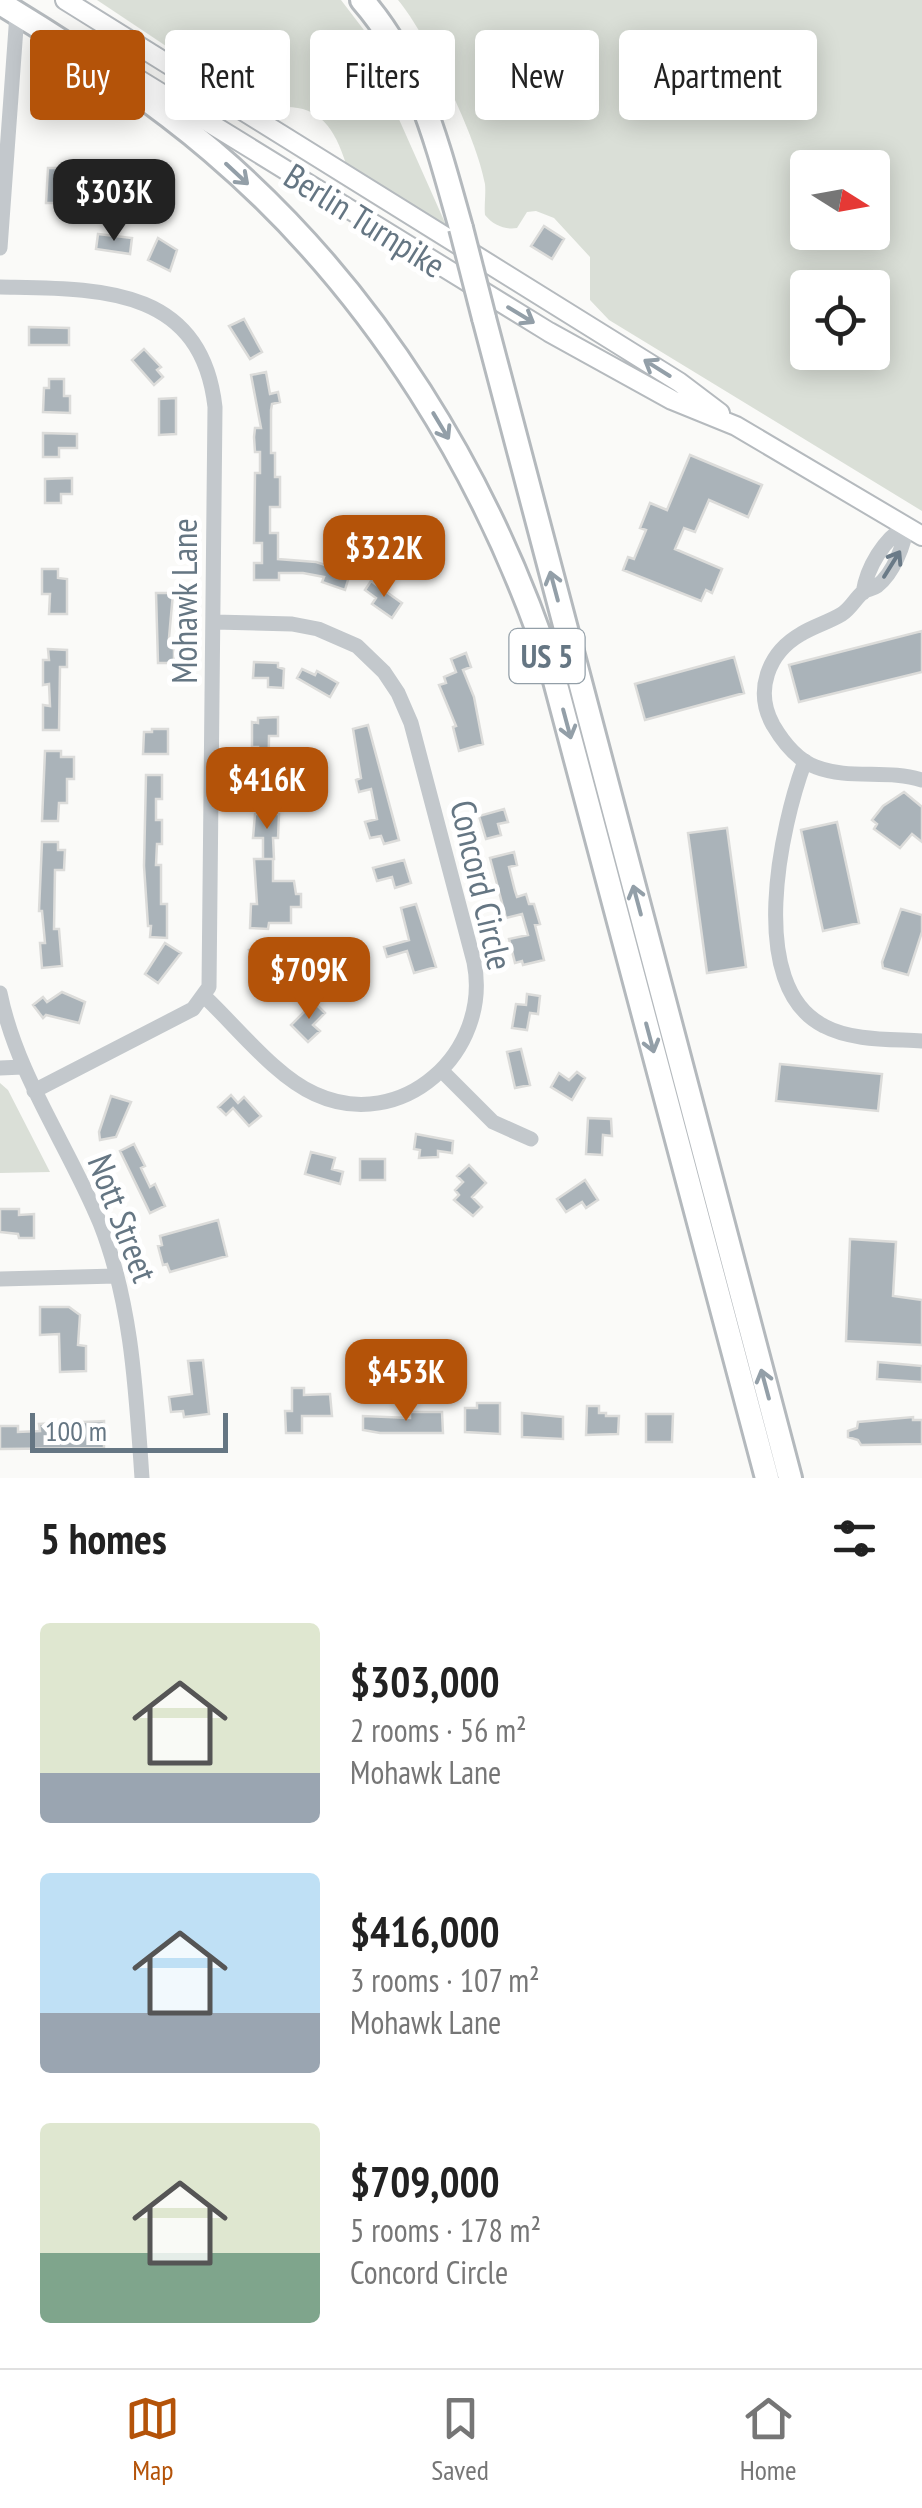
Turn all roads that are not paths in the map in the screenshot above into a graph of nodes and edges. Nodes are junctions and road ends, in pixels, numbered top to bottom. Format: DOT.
graph roads {
  1 [pos="65,0"];
  2 [pos="362,0"];
  3 [pos="12,6"];
  4 [pos="3,152"];
  5 [pos="0,248"];
  6 [pos="0,287"];
  7 [pos="736,426"];
  8 [pos="914,530"];
  9 [pos="214,622"];
  10 [pos="805,761"];
  11 [pos="922,780"];
  12 [pos="0,993"];
  13 [pos="205,996"];
  14 [pos="922,1041"];
  15 [pos="24,1067"];
  16 [pos="0,1068"];
  17 [pos="443,1072"];
  18 [pos="34,1092"];
  19 [pos="532,1139"];
  20 [pos="116,1276"];
  21 [pos="0,1279"];
  22 [pos="142,1478"];
  23 [pos="766,1478"];
  24 [pos="790,1478"];
  7 -- 1 [label="main road, Berlin Turnpike, one-way"];
  24 -- 2 [label="highway, US 5, one-way, bridge"];
  3 -- 4 [label="street"];
  3 -- 7 [label="main road, Berlin Turnpike, one-way"];
  3 -- 23 [label="highway, US 5, one-way"];
  4 -- 5 [label="street"];
  6 -- 9 [label="street, Mohawk Lane"];
  7 -- 8 [label="main road, Berlin Turnpike"];
  8 -- 10 [label="street"];
  9 -- 13 [label="street, Mohawk Lane"];
  9 -- 17 [label="street, Concord Circle"];
  10 -- 11 [label="street"];
  10 -- 14 [label="street"];
  12 -- 15 [label="street, Nott Street"];
  13 -- 17 [label="street"];
  13 -- 18 [label="street"];
  15 -- 16 [label="street"];
  15 -- 18 [label="street, Nott Street"];
  17 -- 19 [label="street"];
  18 -- 20 [label="street, Nott Street"];
  20 -- 21 [label="street"];
  20 -- 22 [label="street, Nott Street"];
}
